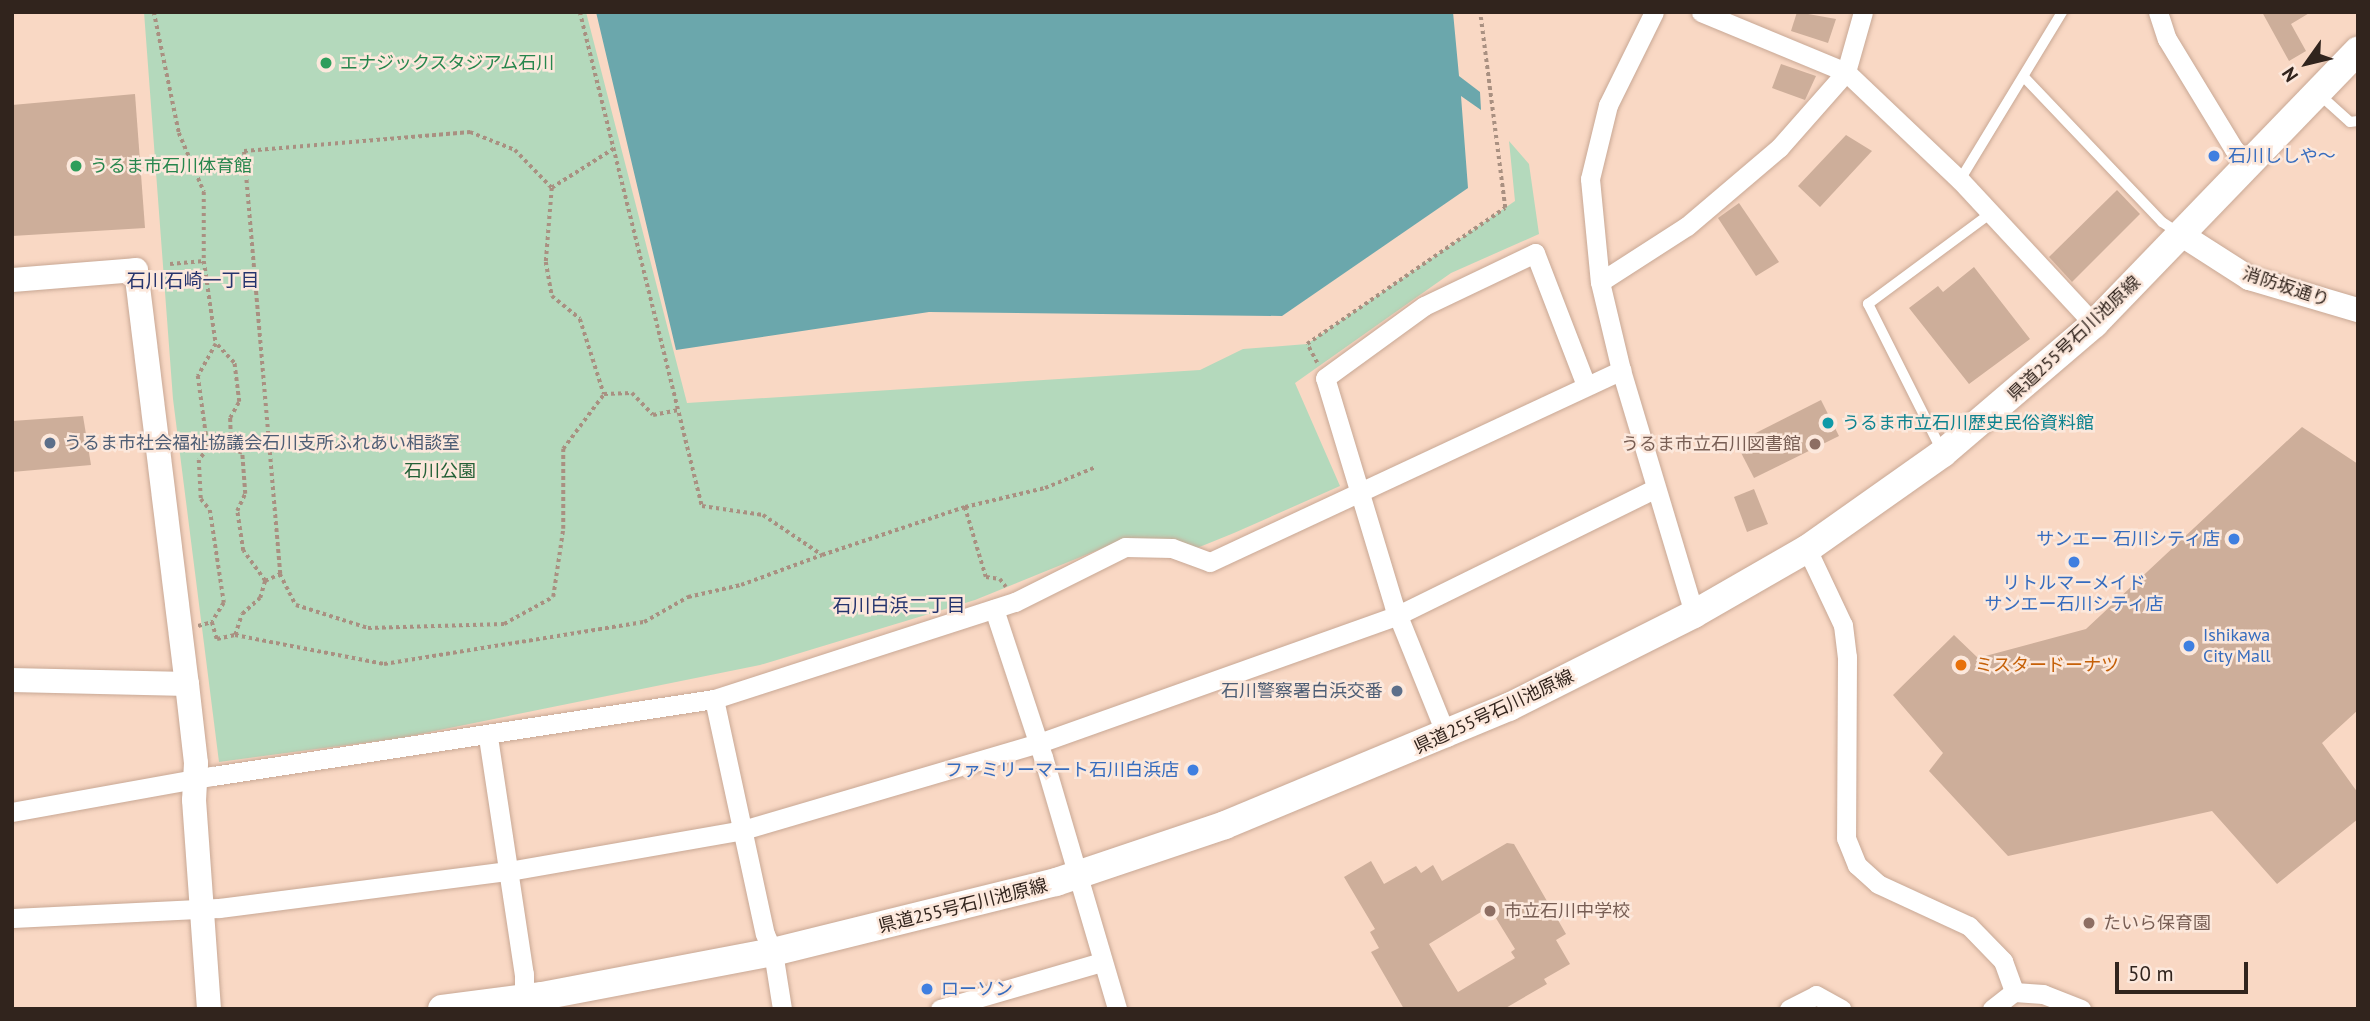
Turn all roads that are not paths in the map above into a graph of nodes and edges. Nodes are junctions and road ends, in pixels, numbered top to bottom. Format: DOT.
graph roads {
  1 [pos="1654,12"];
  2 [pos="1701,12"];
  3 [pos="1863,12"];
  4 [pos="2062,12"];
  5 [pos="2158,12"];
  6 [pos="2358,51"];
  7 [pos="1846,72"];
  8 [pos="2024,77"];
  9 [pos="2317,93"];
  10 [pos="2358,121"];
  11 [pos="2249,165"];
  12 [pos="1960,180"];
  13 [pos="1991,213"];
  14 [pos="2182,236"];
  15 [pos="12,280"];
  16 [pos="1600,282"];
  17 [pos="2358,310"];
  18 [pos="2094,324"];
  19 [pos="1621,370"];
  20 [pos="1586,385"];
  21 [pos="1943,453"];
  22 [pos="1654,489"];
  23 [pos="1357,491"];
  24 [pos="1807,549"];
  25 [pos="994,609"];
  26 [pos="1694,614"];
  27 [pos="1398,615"];
  28 [pos="12,680"];
  29 [pos="187,684"];
  30 [pos="714,699"];
  31 [pos="488,737"];
  32 [pos="1447,737"];
  33 [pos="1038,743"];
  34 [pos="195,780"];
  35 [pos="12,812"];
  36 [pos="743,830"];
  37 [pos="509,871"];
  38 [pos="1078,876"];
  39 [pos="202,909"];
  40 [pos="12,918"];
  41 [pos="773,952"];
  42 [pos="1102,962"];
  43 [pos="2014,992"];
  44 [pos="523,1004"];
  45 [pos="209,1009"];
  46 [pos="442,1009"];
  47 [pos="782,1009"];
  48 [pos="940,1009"];
  49 [pos="1117,1009"];
  50 [pos="1790,1009"];
  51 [pos="1841,1009"];
  52 [pos="1992,1009"];
  53 [pos="2081,1009"];
  1 -- 16 [label="street"];
  2 -- 7 [label="street"];
  3 -- 7 [label="street"];
  4 -- 8 [label="lane"];
  5 -- 11 [label="street"];
  6 -- 9 [label="main road, 県道255号石川池原線"];
  7 -- 12 [label="street"];
  7 -- 16 [label="street"];
  8 -- 12 [label="lane"];
  8 -- 14 [label="lane"];
  9 -- 10 [label="lane"];
  9 -- 11 [label="main road, 県道255号石川池原線"];
  11 -- 14 [label="main road, 県道255号石川池原線"];
  12 -- 13 [label="street"];
  13 -- 18 [label="street"];
  13 -- 21 [label="lane"];
  14 -- 17 [label="street, 消防坂通り"];
  14 -- 18 [label="main road, 県道255号石川池原線"];
  15 -- 29 [label="street"];
  16 -- 19 [label="street"];
  18 -- 21 [label="main road, 県道255号石川池原線"];
  19 -- 20 [label="street"];
  19 -- 22 [label="street"];
  20 -- 23 [label="street"];
  20 -- 23 [label="street"];
  21 -- 24 [label="main road, 県道255号石川池原線"];
  22 -- 26 [label="street"];
  22 -- 27 [label="street"];
  23 -- 25 [label="street"];
  23 -- 27 [label="street"];
  24 -- 26 [label="main road, 県道255号石川池原線"];
  24 -- 43 [label="street"];
  25 -- 30 [label="street"];
  25 -- 33 [label="street"];
  26 -- 32 [label="main road, 県道255号石川池原線"];
  27 -- 32 [label="street"];
  27 -- 33 [label="street"];
  28 -- 29 [label="street"];
  29 -- 34 [label="street"];
  30 -- 31 [label="street"];
  30 -- 36 [label="street"];
  31 -- 34 [label="street"];
  31 -- 37 [label="street"];
  32 -- 38 [label="main road, 県道255号石川池原線"];
  33 -- 36 [label="street"];
  33 -- 38 [label="street"];
  34 -- 35 [label="street"];
  34 -- 39 [label="street"];
  36 -- 37 [label="street"];
  36 -- 41 [label="street"];
  37 -- 39 [label="street"];
  37 -- 44 [label="street"];
  38 -- 41 [label="main road, 県道255号石川池原線"];
  38 -- 42 [label="street"];
  39 -- 40 [label="street"];
  39 -- 45 [label="street"];
  41 -- 44 [label="main road, 県道255号石川池原線"];
  41 -- 47 [label="street"];
  42 -- 48 [label="street"];
  42 -- 49 [label="street"];
  43 -- 52 [label="street"];
  43 -- 53 [label="street"];
  44 -- 46 [label="main road, 県道255号石川池原線"];
  50 -- 51 [label="street"];
}
